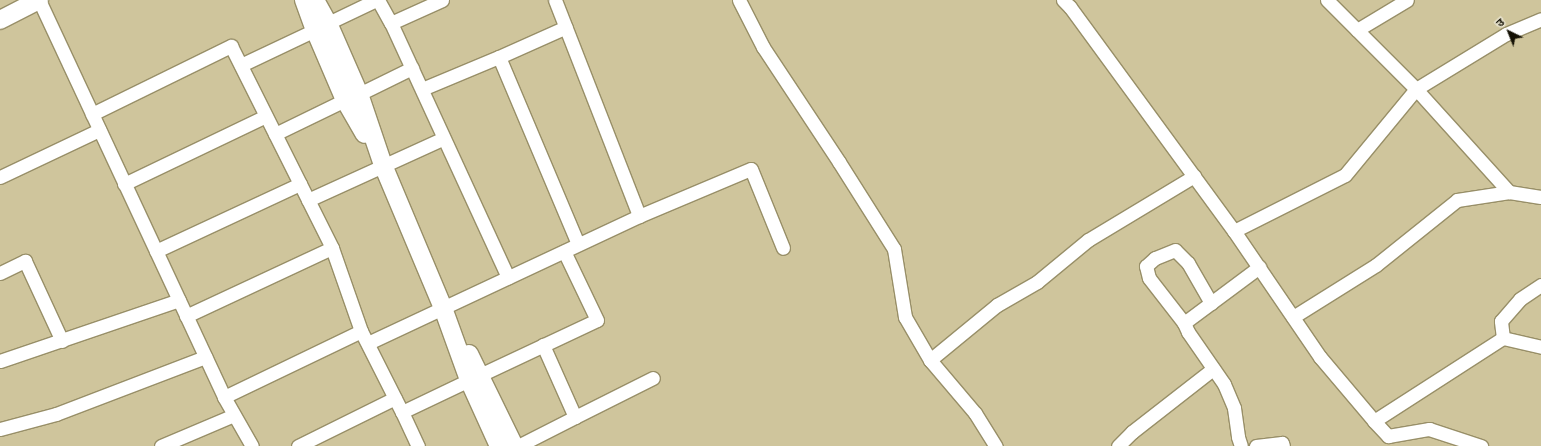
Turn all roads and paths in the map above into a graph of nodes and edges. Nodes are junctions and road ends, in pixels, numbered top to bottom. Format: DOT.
graph roads {
  1 [pos="39,0"];
  2 [pos="304,0"];
  3 [pos="315,0"];
  4 [pos="377,0"];
  5 [pos="442,0"];
  6 [pos="555,0"];
  7 [pos="739,0"];
  8 [pos="1063,0"];
  9 [pos="1327,0"];
  10 [pos="1407,0"];
  11 [pos="1541,19"];
  12 [pos="0,20"];
  13 [pos="391,23"];
  14 [pos="321,26"];
  15 [pos="566,27"];
  16 [pos="1357,30"];
  17 [pos="499,57"];
  18 [pos="241,65"];
  19 [pos="412,68"];
  20 [pos="422,89"];
  21 [pos="1416,89"];
  22 [pos="352,97"];
  23 [pos="92,114"];
  24 [pos="266,116"];
  25 [pos="100,130"];
  26 [pos="275,134"];
  27 [pos="444,138"];
  28 [pos="383,166"];
  29 [pos="1194,176"];
  30 [pos="0,177"];
  31 [pos="124,184"];
  32 [pos="300,184"];
  33 [pos="1509,192"];
  34 [pos="1541,198"];
  35 [pos="308,200"];
  36 [pos="639,216"];
  37 [pos="1234,230"];
  38 [pos="578,244"];
  39 [pos="332,248"];
  40 [pos="783,248"];
  41 [pos="156,251"];
  42 [pos="564,251"];
  43 [pos="1259,267"];
  44 [pos="0,273"];
  45 [pos="508,277"];
  46 [pos="1541,285"];
  47 [pos="179,300"];
  48 [pos="1210,304"];
  49 [pos="443,308"];
  50 [pos="186,316"];
  51 [pos="1293,317"];
  52 [pos="1184,323"];
  53 [pos="361,331"];
  54 [pos="1503,338"];
  55 [pos="62,341"];
  56 [pos="368,342"];
  57 [pos="543,345"];
  58 [pos="1541,347"];
  59 [pos="205,357"];
  60 [pos="930,360"];
  61 [pos="0,361"];
  62 [pos="1213,369"];
  63 [pos="475,377"];
  64 [pos="653,378"];
  65 [pos="224,397"];
  66 [pos="395,398"];
  67 [pos="402,412"];
  68 [pos="234,415"];
  69 [pos="575,417"];
  70 [pos="1374,421"];
  71 [pos="0,430"];
  72 [pos="1131,441"];
  73 [pos="1390,441"];
  74 [pos="160,446"];
  75 [pos="252,446"];
  76 [pos="298,446"];
  77 [pos="418,446"];
  78 [pos="499,446"];
  79 [pos="514,446"];
  80 [pos="518,446"];
  81 [pos="996,446"];
  82 [pos="1118,446"];
  83 [pos="1241,446"];
  84 [pos="1256,446"];
  85 [pos="1283,446"];
  86 [pos="1481,446"];
  1 -- 12 [label="street"];
  1 -- 23 [label="street"];
  2 -- 14 [label="street"];
  3 -- 14 [label="street"];
  4 -- 13 [label="street"];
  4 -- 14 [label="street"];
  5 -- 13 [label="street"];
  6 -- 15 [label="street"];
  7 -- 60 [label="street"];
  8 -- 29 [label="street"];
  9 -- 16 [label="street"];
  10 -- 16 [label="street"];
  11 -- 21 [label="street"];
  13 -- 19 [label="street"];
  14 -- 18 [label="street"];
  14 -- 22 [label="street"];
  15 -- 17 [label="street"];
  15 -- 36 [label="street"];
  16 -- 21 [label="street"];
  17 -- 20 [label="street"];
  17 -- 38 [label="street"];
  18 -- 23 [label="street"];
  18 -- 24 [label="street"];
  19 -- 20 [label="street"];
  19 -- 22 [label="street"];
  20 -- 27 [label="street"];
  21 -- 33 [label="street"];
  21 -- 37 [label="street"];
  22 -- 26 [label="street"];
  22 -- 28 [label="street"];
  23 -- 25 [label="street"];
  24 -- 26 [label="street"];
  24 -- 31 [label="street"];
  25 -- 30 [label="street"];
  25 -- 31 [label="street"];
  26 -- 32 [label="street"];
  27 -- 28 [label="street"];
  27 -- 45 [label="street"];
  28 -- 35 [label="street"];
  28 -- 49 [label="street"];
  29 -- 37 [label="street"];
  29 -- 60 [label="street"];
  31 -- 41 [label="street"];
  32 -- 35 [label="street"];
  32 -- 41 [label="street"];
  33 -- 34 [label="street"];
  33 -- 51 [label="street"];
  35 -- 39 [label="street"];
  36 -- 38 [label="street"];
  36 -- 40 [label="street"];
  37 -- 43 [label="street"];
  38 -- 42 [label="street"];
  39 -- 50 [label="street"];
  39 -- 53 [label="street"];
  41 -- 47 [label="street"];
  42 -- 45 [label="street"];
  42 -- 57 [label="street"];
  43 -- 48 [label="street"];
  43 -- 51 [label="street"];
  44 -- 55 [label="street"];
  45 -- 49 [label="street"];
  46 -- 54 [label="street"];
  47 -- 50 [label="street"];
  47 -- 55 [label="street"];
  48 -- 52 [label="street"];
  48 -- 52 [label="street"];
  49 -- 56 [label="street"];
  49 -- 63 [label="street"];
  50 -- 59 [label="street"];
  51 -- 70 [label="street"];
  52 -- 62 [label="street"];
  53 -- 56 [label="street"];
  53 -- 65 [label="street"];
  54 -- 58 [label="street"];
  54 -- 70 [label="street"];
  55 -- 61 [label="street"];
  56 -- 66 [label="street"];
  57 -- 63 [label="street"];
  57 -- 69 [label="street"];
  59 -- 65 [label="street"];
  59 -- 71 [label="street"];
  60 -- 81 [label="street"];
  62 -- 72 [label="street"];
  62 -- 83 [label="street"];
  63 -- 67 [label="street"];
  63 -- 78 [label="street"];
  63 -- 79 [label="street"];
  64 -- 69 [label="street"];
  65 -- 68 [label="street"];
  66 -- 67 [label="street"];
  66 -- 76 [label="street"];
  67 -- 77 [label="street"];
  68 -- 74 [label="street"];
  68 -- 75 [label="street"];
  69 -- 80 [label="street"];
  70 -- 73 [label="street"];
  72 -- 82 [label="street"];
  73 -- 86 [label="street"];
  84 -- 85 [label="street"];
}
